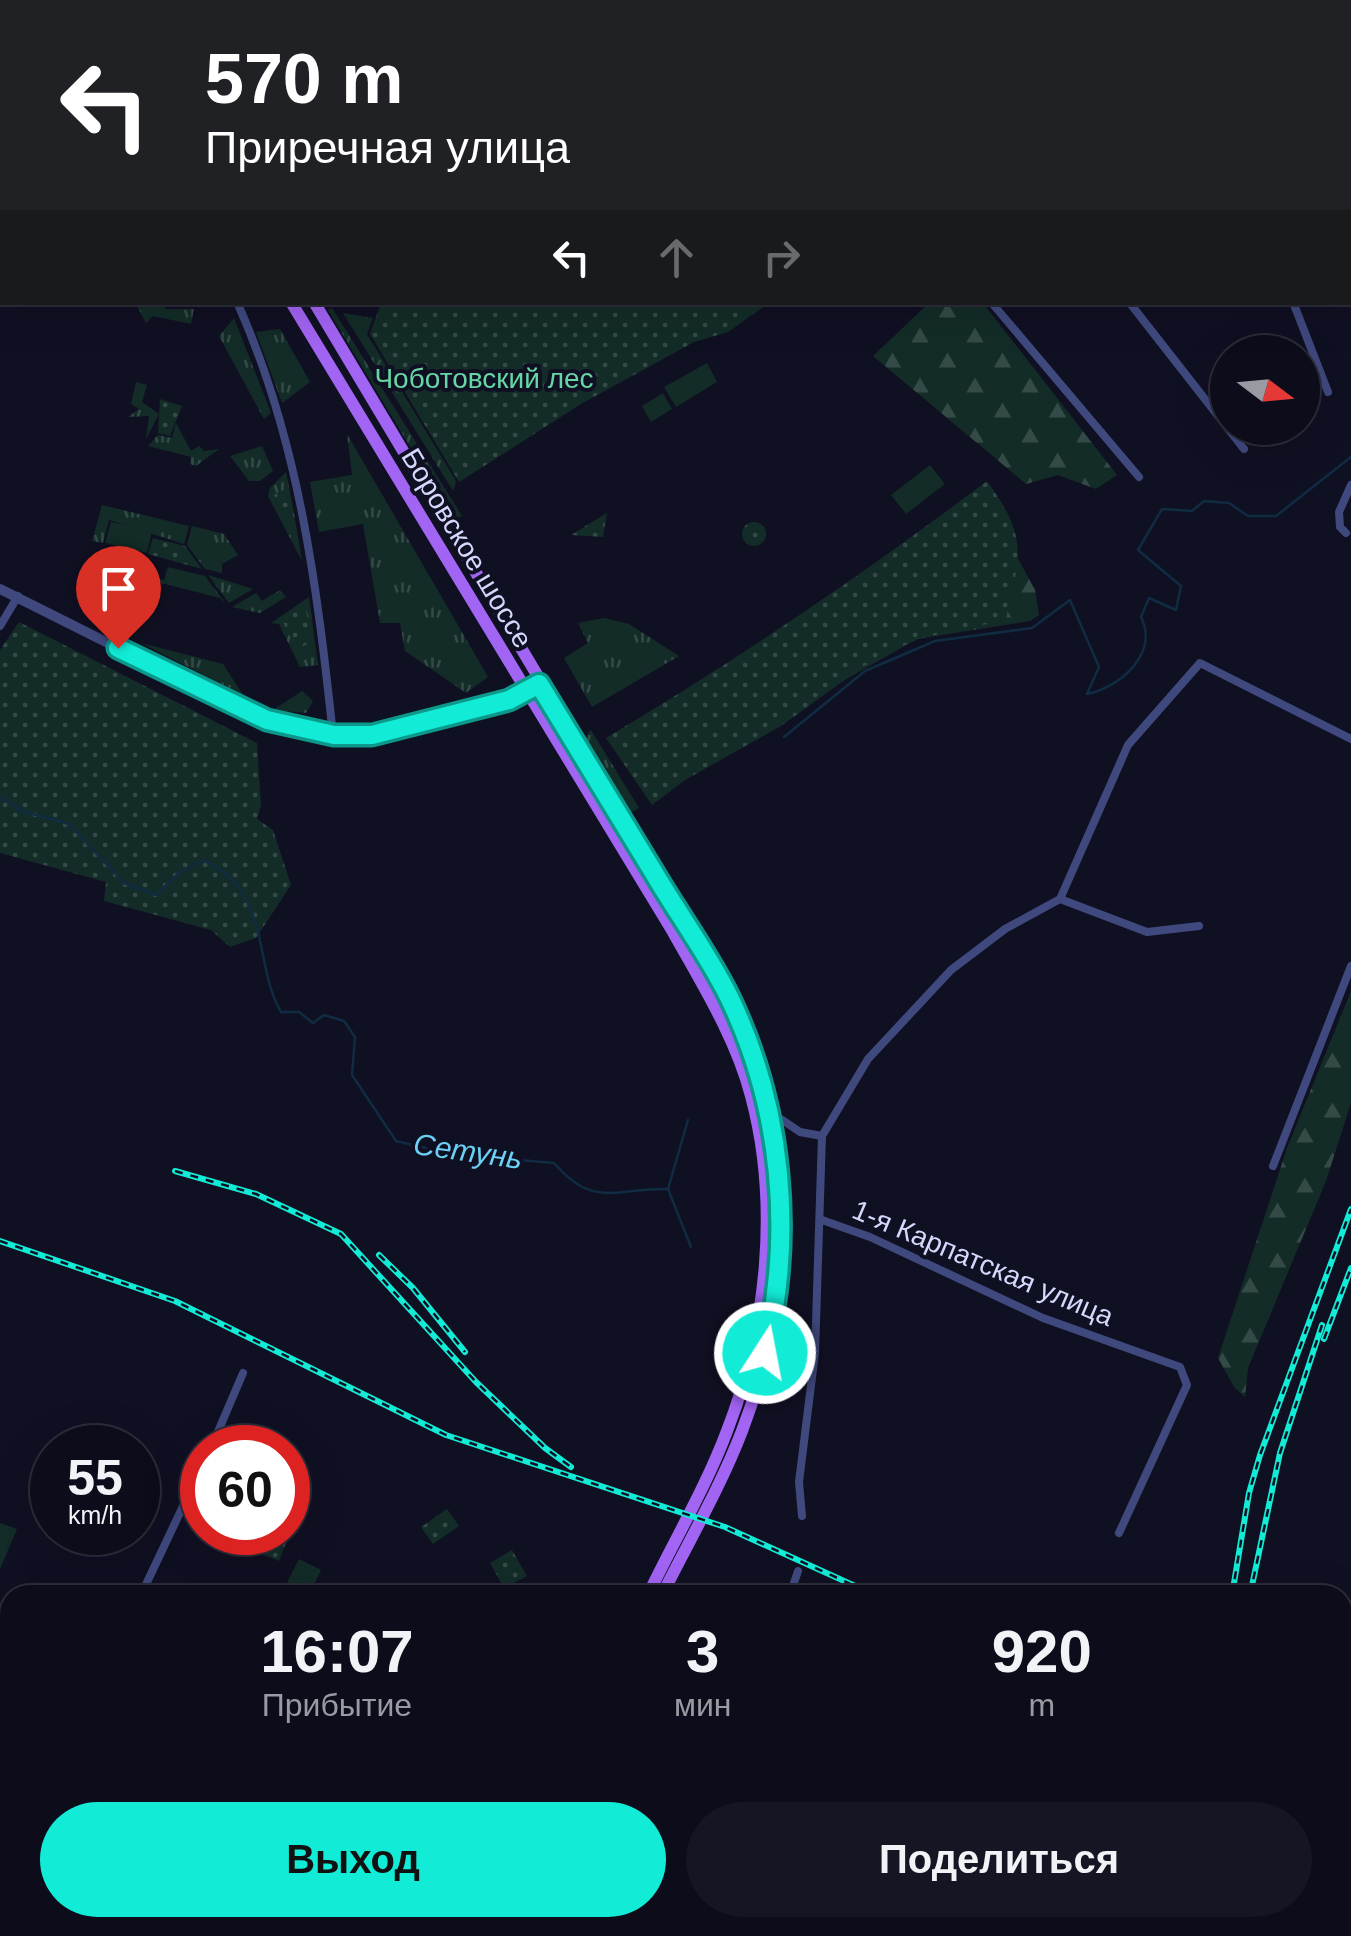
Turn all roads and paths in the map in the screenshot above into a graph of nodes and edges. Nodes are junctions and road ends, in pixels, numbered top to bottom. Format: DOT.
graph roads {
  1 [pos="238,305"];
  2 [pos="293,305"];
  3 [pos="316,305"];
  4 [pos="994,305"];
  5 [pos="1131,305"];
  6 [pos="1294,305"];
  7 [pos="1328,392"];
  8 [pos="1244,449"];
  9 [pos="1139,477"];
  10 [pos="1351,485"];
  11 [pos="1346,532"];
  12 [pos="0,589"];
  13 [pos="18,596"];
  14 [pos="0,626"];
  15 [pos="539,684"];
  16 [pos="524,693"];
  17 [pos="334,735"];
  18 [pos="1351,739"];
  19 [pos="1060,900"];
  20 [pos="1199,926"];
  21 [pos="1351,966"];
  22 [pos="768,1111"];
  23 [pos="822,1136"];
  24 [pos="1273,1166"];
  25 [pos="822,1220"];
  26 [pos="243,1373"];
  27 [pos="221,1425"];
  28 [pos="180,1513"];
  29 [pos="802,1516"];
  30 [pos="1119,1533"];
  31 [pos="798,1571"];
  32 [pos="146,1585"];
  33 [pos="653,1585"];
  34 [pos="667,1585"];
  35 [pos="793,1585"];
  1 -- 17 [label="street"];
  2 -- 16 [label="main road, Боровское шоссе"];
  3 -- 15 [label="main road, Боровское шоссе"];
  4 -- 9 [label="street"];
  5 -- 8 [label="street"];
  6 -- 7 [label="street"];
  10 -- 11 [label="street"];
  12 -- 13 [label="street"];
  13 -- 14 [label="street"];
  13 -- 17 [label="street"];
  15 -- 16 [label="street"];
  15 -- 22 [label="main road, Боровское шоссе"];
  16 -- 17 [label="street"];
  16 -- 33 [label="main road, Боровское шоссе"];
  18 -- 19 [label="street"];
  19 -- 20 [label="street"];
  19 -- 23 [label="street"];
  21 -- 24 [label="street"];
  22 -- 23 [label="street"];
  22 -- 34 [label="main road, Боровское шоссе"];
  23 -- 25 [label="street"];
  25 -- 29 [label="street"];
  25 -- 30 [label="street, 1-я Карпатская улица"];
  26 -- 27 [label="street"];
  28 -- 32 [label="street"];
  31 -- 35 [label="street"];
}
